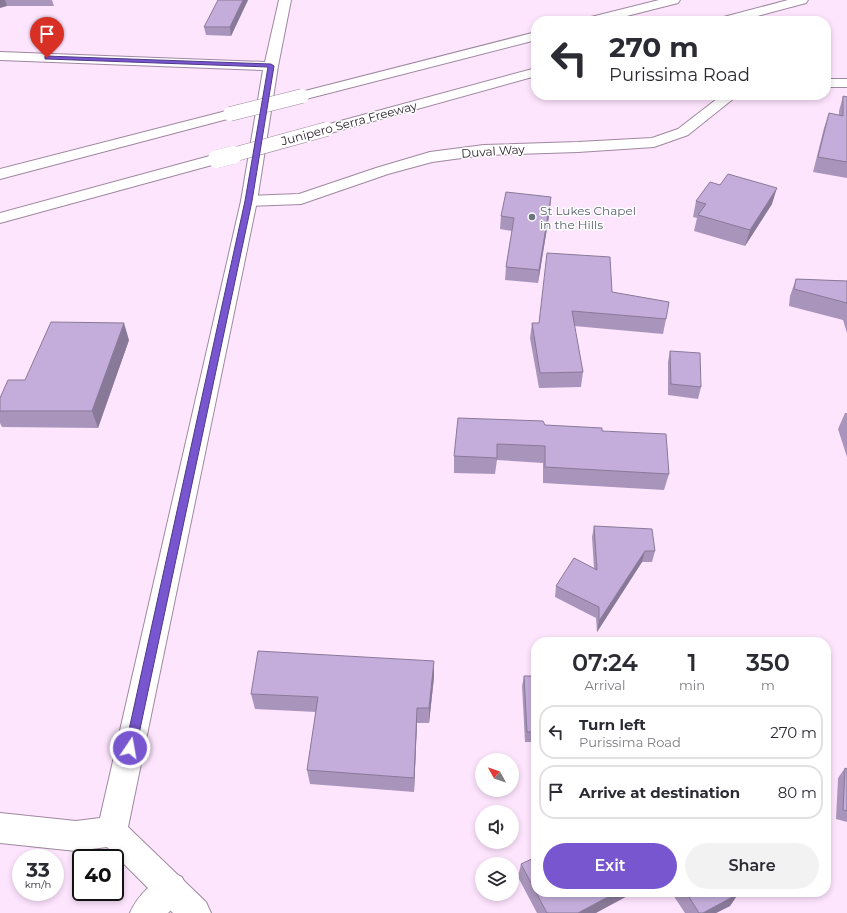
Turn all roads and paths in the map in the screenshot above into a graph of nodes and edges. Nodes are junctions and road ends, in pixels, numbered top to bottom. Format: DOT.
graph roads {
  1 [pos="285,0"];
  2 [pos="674,0"];
  3 [pos="802,0"];
  4 [pos="612,16"];
  5 [pos="743,16"];
  6 [pos="531,37"];
  7 [pos="0,56"];
  8 [pos="271,66"];
  9 [pos="531,73"];
  10 [pos="831,83"];
  11 [pos="847,83"];
  12 [pos="724,100"];
  13 [pos="0,174"];
  14 [pos="249,201"];
  15 [pos="0,218"];
  16 [pos="0,828"];
  17 [pos="112,832"];
  18 [pos="171,888"];
  19 [pos="146,913"];
  20 [pos="195,913"];
  1 -- 8 [label="main road"];
  2 -- 4 [label="main road"];
  3 -- 5 [label="main road"];
  6 -- 13 [label="main road, bridge"];
  7 -- 8 [label="main road"];
  8 -- 14 [label="main road"];
  9 -- 15 [label="main road, Junipero Serra Freeway, bridge"];
  10 -- 11 [label="main road"];
  12 -- 14 [label="main road, Duval Way"];
  14 -- 17 [label="main road"];
  16 -- 17 [label="main road"];
  17 -- 18 [label="main road"];
  18 -- 19 [label="main road"];
  18 -- 20 [label="main road"];
}
